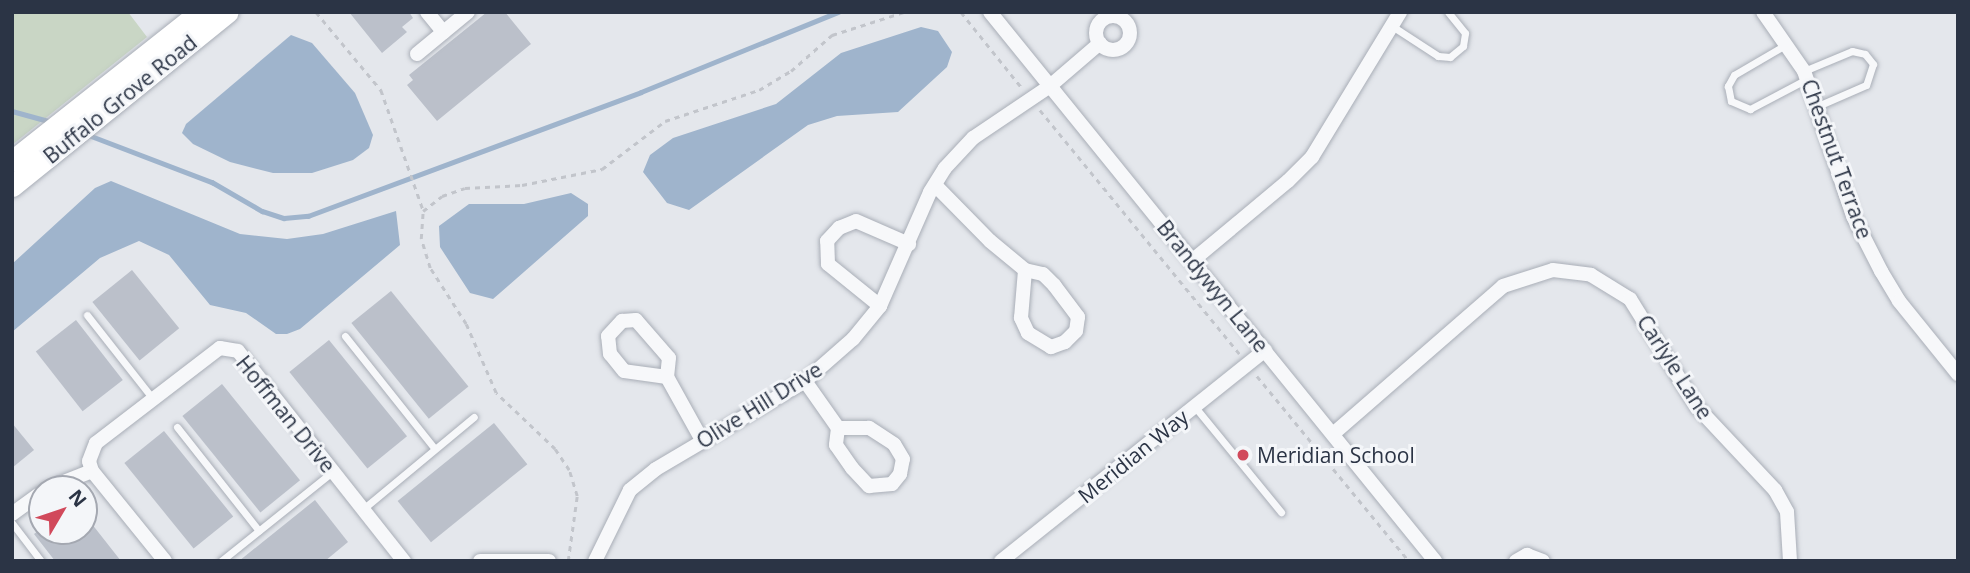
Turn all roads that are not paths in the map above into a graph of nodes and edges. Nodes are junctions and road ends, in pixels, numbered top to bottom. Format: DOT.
graph roads {
  1 [pos="200,12"];
  2 [pos="228,12"];
  3 [pos="427,12"];
  4 [pos="468,12"];
  5 [pos="990,12"];
  6 [pos="1400,12"];
  7 [pos="1448,12"];
  8 [pos="1763,12"];
  9 [pos="1392,26"];
  10 [pos="443,32"];
  11 [pos="1100,43"];
  12 [pos="1787,43"];
  13 [pos="417,54"];
  14 [pos="1806,75"];
  15 [pos="1050,86"];
  16 [pos="1818,106"];
  17 [pos="84,116"];
  18 [pos="39,152"];
  19 [pos="12,161"];
  20 [pos="935,185"];
  21 [pos="12,186"];
  22 [pos="909,244"];
  23 [pos="1192,261"];
  24 [pos="1025,270"];
  25 [pos="880,306"];
  26 [pos="87,315"];
  27 [pos="345,336"];
  28 [pos="1265,350"];
  29 [pos="1958,374"];
  30 [pos="667,377"];
  31 [pos="805,381"];
  32 [pos="153,399"];
  33 [pos="1195,406"];
  34 [pos="474,417"];
  35 [pos="177,426"];
  36 [pos="838,428"];
  37 [pos="1332,434"];
  38 [pos="702,442"];
  39 [pos="435,449"];
  40 [pos="92,471"];
  41 [pos="332,472"];
  42 [pos="82,475"];
  43 [pos="28,502"];
  44 [pos="362,509"];
  45 [pos="1281,512"];
  46 [pos="12,514"];
  47 [pos="12,523"];
  48 [pos="258,531"];
  49 [pos="498,560"];
  50 [pos="41,561"];
  51 [pos="165,561"];
  52 [pos="221,561"];
  53 [pos="404,561"];
  54 [pos="480,561"];
  55 [pos="549,561"];
  56 [pos="595,561"];
  57 [pos="1001,561"];
  58 [pos="1435,561"];
  59 [pos="1516,561"];
  60 [pos="1543,561"];
  61 [pos="1790,561"];
  1 -- 17 [label="main road, Buffalo Grove Road"];
  2 -- 17 [label="main road, Buffalo Grove Road"];
  3 -- 10 [label="street"];
  4 -- 10 [label="street"];
  5 -- 15 [label="street, Brandywyn Lane"];
  6 -- 9 [label="street"];
  7 -- 9 [label="lane"];
  8 -- 12 [label="street, Chestnut Terrace"];
  9 -- 23 [label="street"];
  10 -- 13 [label="street"];
  11 -- 15 [label="street, Olive Hill Drive"];
  12 -- 14 [label="street, Chestnut Terrace"];
  12 -- 14 [label="lane"];
  14 -- 16 [label="street, Chestnut Terrace"];
  14 -- 16 [label="lane"];
  15 -- 20 [label="street, Olive Hill Drive"];
  15 -- 23 [label="street, Brandywyn Lane"];
  16 -- 29 [label="street, Chestnut Terrace"];
  17 -- 18 [label="main road, Buffalo Grove Road"];
  18 -- 19 [label="main road, Buffalo Grove Road"];
  18 -- 21 [label="main road, Buffalo Grove Road"];
  20 -- 22 [label="street, Olive Hill Drive"];
  20 -- 24 [label="street"];
  22 -- 25 [label="street, Olive Hill Drive"];
  22 -- 25 [label="street"];
  23 -- 28 [label="street, Brandywyn Lane"];
  24 -- 24 [label="street"];
  25 -- 31 [label="street, Olive Hill Drive"];
  26 -- 32 [label="lane"];
  27 -- 39 [label="lane"];
  28 -- 33 [label="street, Meridian Way"];
  28 -- 37 [label="street, Brandywyn Lane"];
  30 -- 30 [label="street"];
  30 -- 38 [label="street"];
  31 -- 36 [label="street"];
  31 -- 38 [label="street, Olive Hill Drive"];
  32 -- 40 [label="street, Hoffman Drive"];
  32 -- 41 [label="street, Hoffman Drive"];
  33 -- 45 [label="lane"];
  33 -- 57 [label="street, Meridian Way"];
  34 -- 39 [label="lane"];
  35 -- 48 [label="lane"];
  36 -- 36 [label="street"];
  37 -- 58 [label="street, Brandywyn Lane"];
  37 -- 61 [label="street, Carlyle Lane"];
  38 -- 56 [label="street, Olive Hill Drive"];
  39 -- 44 [label="lane"];
  40 -- 42 [label="street"];
  40 -- 51 [label="street"];
  41 -- 44 [label="street, Hoffman Drive"];
  41 -- 48 [label="lane"];
  43 -- 46 [label="street"];
  44 -- 53 [label="street, Hoffman Drive"];
  47 -- 50 [label="lane"];
  48 -- 52 [label="lane"];
  49 -- 54 [label="street"];
  49 -- 55 [label="street"];
  59 -- 60 [label="street"];
}
